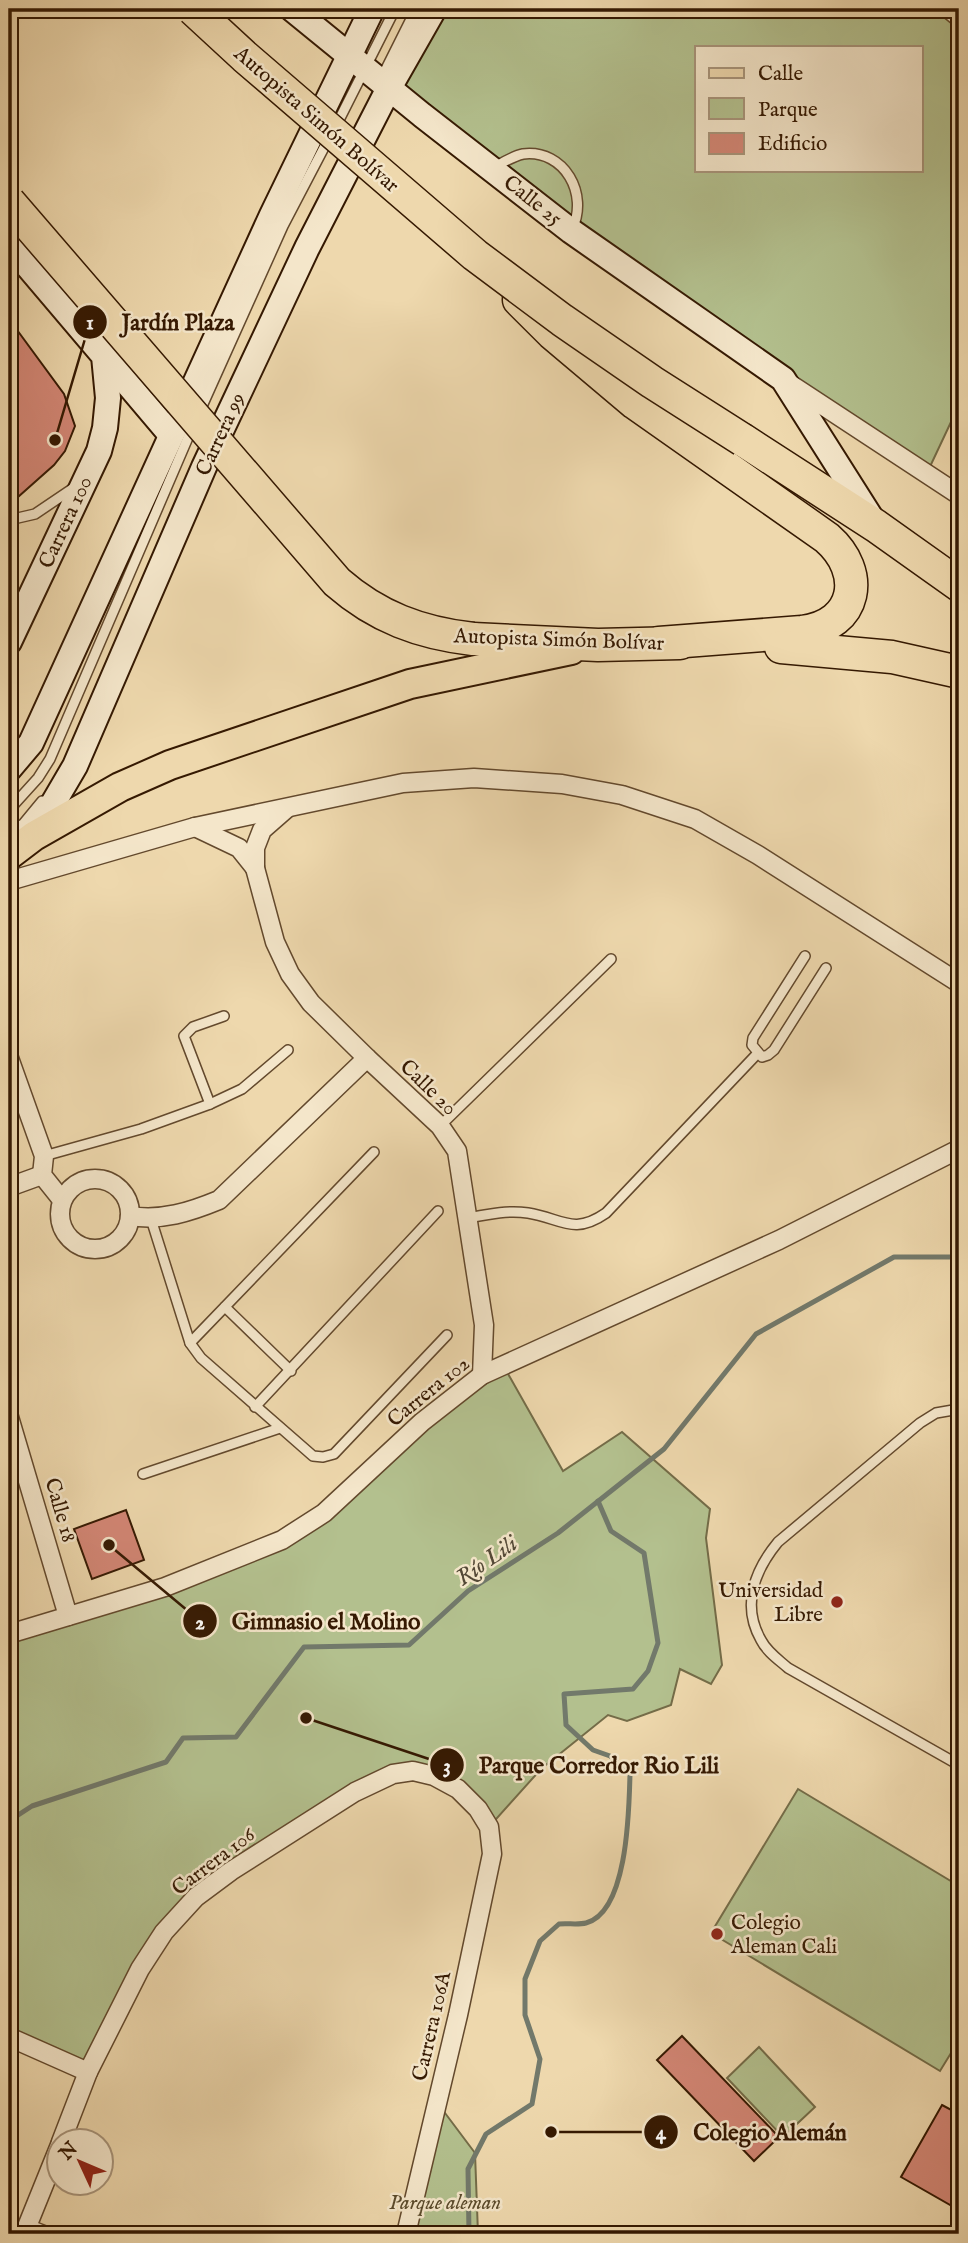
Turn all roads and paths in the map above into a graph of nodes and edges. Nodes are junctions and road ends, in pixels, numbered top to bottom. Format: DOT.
graph roads {
  1 [pos="194,9"];
  2 [pos="292,9"];
  3 [pos="372,9"];
  4 [pos="395,9"];
  5 [pos="416,9"];
  6 [pos="434,9"];
  7 [pos="942,9"];
  8 [pos="959,23"];
  9 [pos="408,56"];
  10 [pos="372,77"];
  11 [pos="422,115"];
  12 [pos="355,129"];
  13 [pos="342,154"];
  14 [pos="493,169"];
  15 [pos="9,201"];
  16 [pos="571,231"];
  17 [pos="9,244"];
  18 [pos="104,356"];
  19 [pos="783,379"];
  20 [pos="213,422"];
  21 [pos="170,435"];
  22 [pos="201,446"];
  23 [pos="734,453"];
  24 [pos="85,481"];
  25 [pos="959,495"];
  26 [pos="9,520"];
  27 [pos="876,526"];
  28 [pos="146,574"];
  29 [pos="959,585"];
  30 [pos="9,642"];
  31 [pos="659,643"];
  32 [pos="598,645"];
  33 [pos="959,672"];
  34 [pos="9,769"];
  35 [pos="292,805"];
  36 [pos="9,810"];
  37 [pos="195,827"];
  38 [pos="21,835"];
  39 [pos="9,855"];
  40 [pos="255,868"];
  41 [pos="9,881"];
  42 [pos="805,956"];
  43 [pos="611,959"];
  44 [pos="826,968"];
  45 [pos="959,983"];
  46 [pos="224,1016"];
  47 [pos="288,1051"];
  48 [pos="757,1054"];
  49 [pos="9,1058"];
  50 [pos="366,1059"];
  51 [pos="210,1104"];
  52 [pos="440,1126"];
  53 [pos="959,1149"];
  54 [pos="374,1152"];
  55 [pos="44,1156"];
  56 [pos="42,1175"];
  57 [pos="9,1187"];
  58 [pos="62,1200"];
  59 [pos="438,1211"];
  60 [pos="130,1216"];
  61 [pos="468,1218"];
  62 [pos="151,1219"];
  63 [pos="225,1307"];
  64 [pos="447,1335"];
  65 [pos="190,1343"];
  66 [pos="291,1371"];
  67 [pos="482,1375"];
  68 [pos="255,1407"];
  69 [pos="959,1409"];
  70 [pos="9,1418"];
  71 [pos="280,1428"];
  72 [pos="17,1469"];
  73 [pos="143,1474"];
  74 [pos="68,1616"];
  75 [pos="9,1634"];
  76 [pos="959,1765"];
  77 [pos="489,1827"];
  78 [pos="9,2037"];
  79 [pos="88,2072"];
  80 [pos="66,2128"];
  81 [pos="46,2178"];
  82 [pos="26,2229"];
  83 [pos="53,2234"];
  84 [pos="406,2234"];
  1 -- 23 [label="highway, Autopista Simón Bolívar, bridge"];
  2 -- 10 [label="main road, Calle 25"];
  3 -- 10 [label="main road, Carrera 99"];
  4 -- 10 [label="lane"];
  5 -- 10 [label="lane"];
  6 -- 9 [label="main road, Carrera 99"];
  7 -- 8 [label="lane"];
  9 -- 10 [label="main road, Carrera 99"];
  9 -- 11 [label="main road"];
  10 -- 11 [label="main road, Calle 25"];
  10 -- 21 [label="main road, Carrera 99"];
  10 -- 36 [label="lane"];
  10 -- 38 [label="main road, Carrera 99"];
  11 -- 14 [label="main road, Calle 25"];
  12 -- 13 [label="lane"];
  14 -- 16 [label="main road, Calle 25"];
  14 -- 16 [label="lane"];
  15 -- 32 [label="highway, Autopista Simón Bolívar, bridge"];
  16 -- 19 [label="main road, Calle 25"];
  17 -- 18 [label="main road"];
  18 -- 21 [label="main road"];
  18 -- 24 [label="main road, Carrera 100"];
  19 -- 25 [label="street, Calle 25"];
  19 -- 27 [label="main road, Calle 25"];
  20 -- 22 [label="lane"];
  21 -- 34 [label="main road, Carrera 99"];
  23 -- 27 [label="highway, Autopista Simón Bolívar"];
  23 -- 31 [label="highway"];
  24 -- 26 [label="lane"];
  24 -- 30 [label="main road, Carrera 100"];
  27 -- 29 [label="highway, Autopista Simón Bolívar"];
  28 -- 38 [label="lane"];
  31 -- 32 [label="highway, Autopista Simón Bolívar"];
  31 -- 33 [label="highway, Autopista Simón Bolívar"];
  32 -- 38 [label="main road"];
  35 -- 37 [label="street"];
  35 -- 40 [label="street, Calle 20"];
  35 -- 45 [label="street"];
  37 -- 40 [label="street"];
  37 -- 41 [label="street"];
  38 -- 39 [label="main road, Carrera 99"];
  40 -- 50 [label="street, Calle 20"];
  42 -- 48 [label="lane"];
  43 -- 52 [label="lane"];
  44 -- 48 [label="lane"];
  46 -- 51 [label="lane"];
  47 -- 51 [label="lane"];
  48 -- 61 [label="lane"];
  49 -- 55 [label="street"];
  50 -- 52 [label="street, Calle 20"];
  50 -- 62 [label="street"];
  51 -- 55 [label="lane"];
  52 -- 61 [label="street, Calle 20"];
  53 -- 67 [label="street, Carrera 102"];
  54 -- 63 [label="lane"];
  55 -- 56 [label="street"];
  56 -- 57 [label="street"];
  56 -- 58 [label="street"];
  58 -- 60 [label="street"];
  58 -- 60 [label="street"];
  59 -- 66 [label="lane"];
  60 -- 62 [label="street"];
  61 -- 67 [label="street, Calle 20"];
  62 -- 65 [label="lane"];
  63 -- 65 [label="lane"];
  63 -- 66 [label="lane"];
  64 -- 71 [label="lane"];
  65 -- 68 [label="lane"];
  66 -- 68 [label="lane"];
  67 -- 74 [label="street, Carrera 102"];
  68 -- 71 [label="lane"];
  69 -- 76 [label="lane"];
  70 -- 72 [label="street, Calle 18"];
  71 -- 73 [label="lane"];
  72 -- 74 [label="street, Calle 18"];
  74 -- 75 [label="street, Carrera 102"];
  77 -- 79 [label="street, Carrera 106"];
  77 -- 84 [label="street, Carrera 106A"];
  78 -- 79 [label="street"];
  79 -- 80 [label="street, Carrera 106"];
  81 -- 82 [label="street, Carrera 106"];
  82 -- 83 [label="lane"];
}
